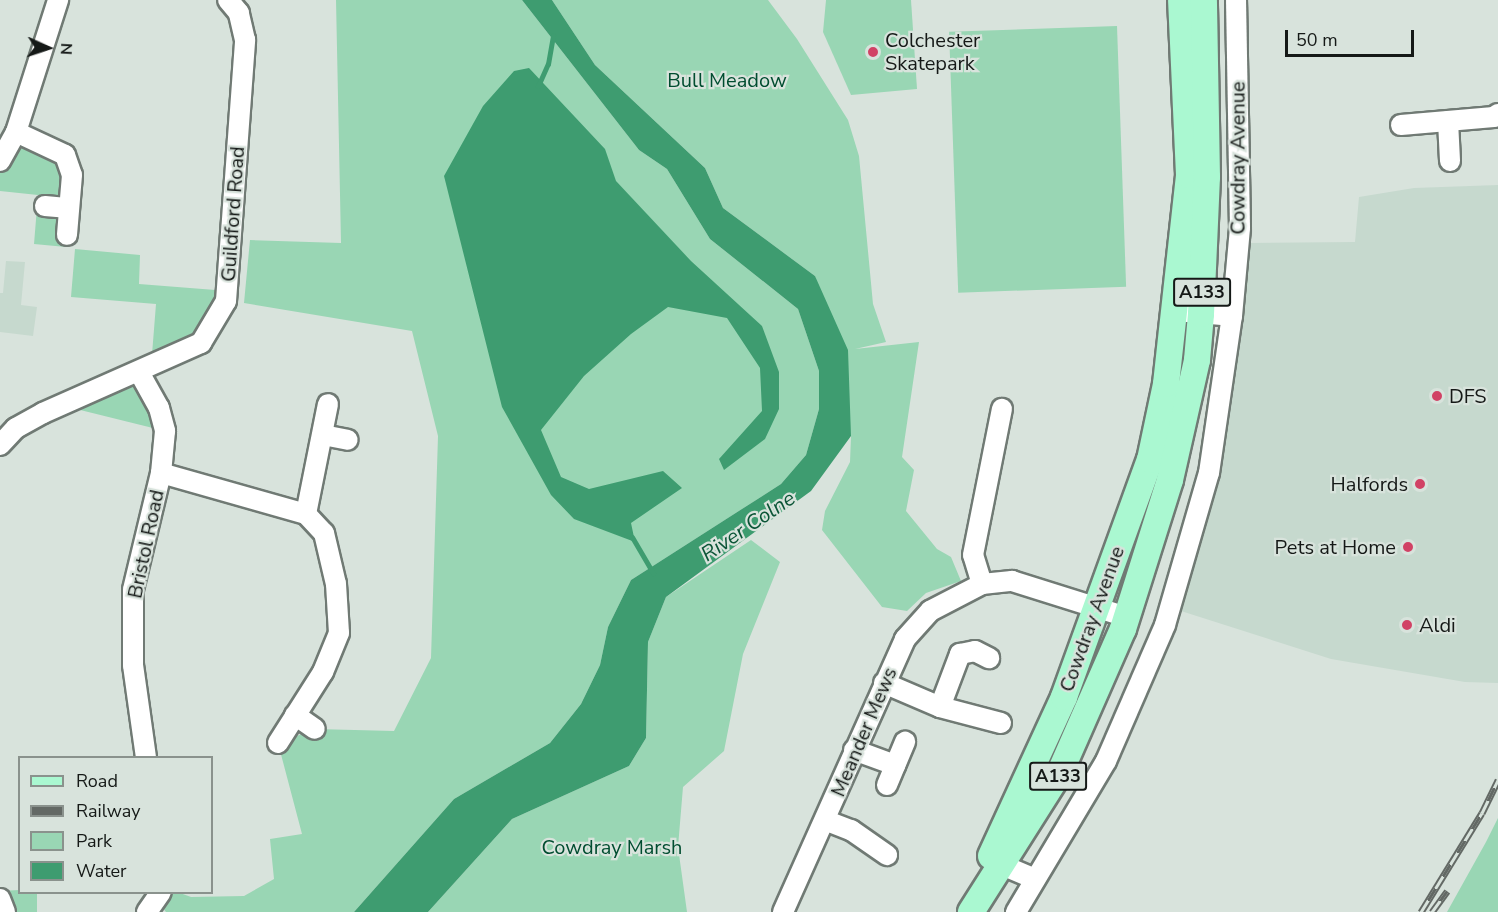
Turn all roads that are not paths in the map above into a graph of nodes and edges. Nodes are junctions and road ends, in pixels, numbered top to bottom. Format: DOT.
graph roads {
  1 [pos="228,0"];
  2 [pos="1181,0"];
  3 [pos="1204,0"];
  4 [pos="1236,0"];
  5 [pos="50,2"];
  6 [pos="1498,114"];
  7 [pos="1448,121"];
  8 [pos="1401,124"];
  9 [pos="16,132"];
  10 [pos="0,161"];
  11 [pos="1450,161"];
  12 [pos="45,206"];
  13 [pos="69,208"];
  14 [pos="67,235"];
  15 [pos="1175,311"];
  16 [pos="1202,314"];
  17 [pos="1232,316"];
  18 [pos="140,372"];
  19 [pos="328,404"];
  20 [pos="1002,409"];
  21 [pos="323,435"];
  22 [pos="348,440"];
  23 [pos="0,445"];
  24 [pos="161,472"];
  25 [pos="306,514"];
  26 [pos="982,584"];
  27 [pos="1096,610"];
  28 [pos="1127,617"];
  29 [pos="989,658"];
  30 [pos="884,683"];
  31 [pos="940,707"];
  32 [pos="295,715"];
  33 [pos="1001,723"];
  34 [pos="315,729"];
  35 [pos="905,742"];
  36 [pos="278,743"];
  37 [pos="854,750"];
  38 [pos="146,756"];
  39 [pos="895,765"];
  40 [pos="887,785"];
  41 [pos="826,821"];
  42 [pos="887,855"];
  43 [pos="1002,865"];
  44 [pos="1035,879"];
  45 [pos="160,894"];
  46 [pos="0,899"];
  47 [pos="5,912"];
  48 [pos="147,912"];
  49 [pos="783,912"];
  50 [pos="964,912"];
  51 [pos="971,912"];
  52 [pos="1016,912"];
  1 -- 18 [label="street, Guildford Road"];
  2 -- 15 [label="main road, Cowdray Avenue / A133"];
  3 -- 16 [label="main road, Cowdray Avenue / A133"];
  4 -- 17 [label="street, Cowdray Avenue"];
  5 -- 9 [label="street"];
  6 -- 7 [label="street"];
  7 -- 8 [label="street"];
  7 -- 11 [label="street"];
  9 -- 10 [label="street"];
  9 -- 13 [label="street"];
  12 -- 13 [label="street"];
  13 -- 14 [label="street"];
  15 -- 16 [label="street"];
  15 -- 27 [label="main road, Cowdray Avenue / A133"];
  16 -- 17 [label="street"];
  16 -- 28 [label="main road, Cowdray Avenue / A133"];
  17 -- 44 [label="street, Cowdray Avenue"];
  18 -- 23 [label="street, Guildford Road"];
  18 -- 24 [label="street, Bristol Road"];
  19 -- 21 [label="street"];
  20 -- 26 [label="street"];
  21 -- 22 [label="street"];
  21 -- 25 [label="street"];
  24 -- 25 [label="street"];
  24 -- 38 [label="street, Bristol Road"];
  25 -- 32 [label="street"];
  26 -- 27 [label="street, Meander Mews"];
  26 -- 30 [label="street, Meander Mews"];
  27 -- 28 [label="street, Meander Mews"];
  27 -- 50 [label="main road, Cowdray Avenue / A133"];
  28 -- 43 [label="main road, Cowdray Avenue / A133"];
  29 -- 31 [label="street"];
  30 -- 31 [label="street"];
  30 -- 37 [label="street, Meander Mews"];
  31 -- 33 [label="street"];
  32 -- 34 [label="street"];
  32 -- 36 [label="street"];
  35 -- 39 [label="street"];
  37 -- 39 [label="street"];
  37 -- 41 [label="street, Meander Mews"];
  39 -- 40 [label="street"];
  41 -- 42 [label="street"];
  41 -- 49 [label="street, Meander Mews"];
  43 -- 44 [label="street"];
  43 -- 51 [label="main road, Cowdray Avenue / A133"];
  44 -- 52 [label="street, Cowdray Avenue"];
  45 -- 48 [label="street"];
  46 -- 47 [label="street"];
}
